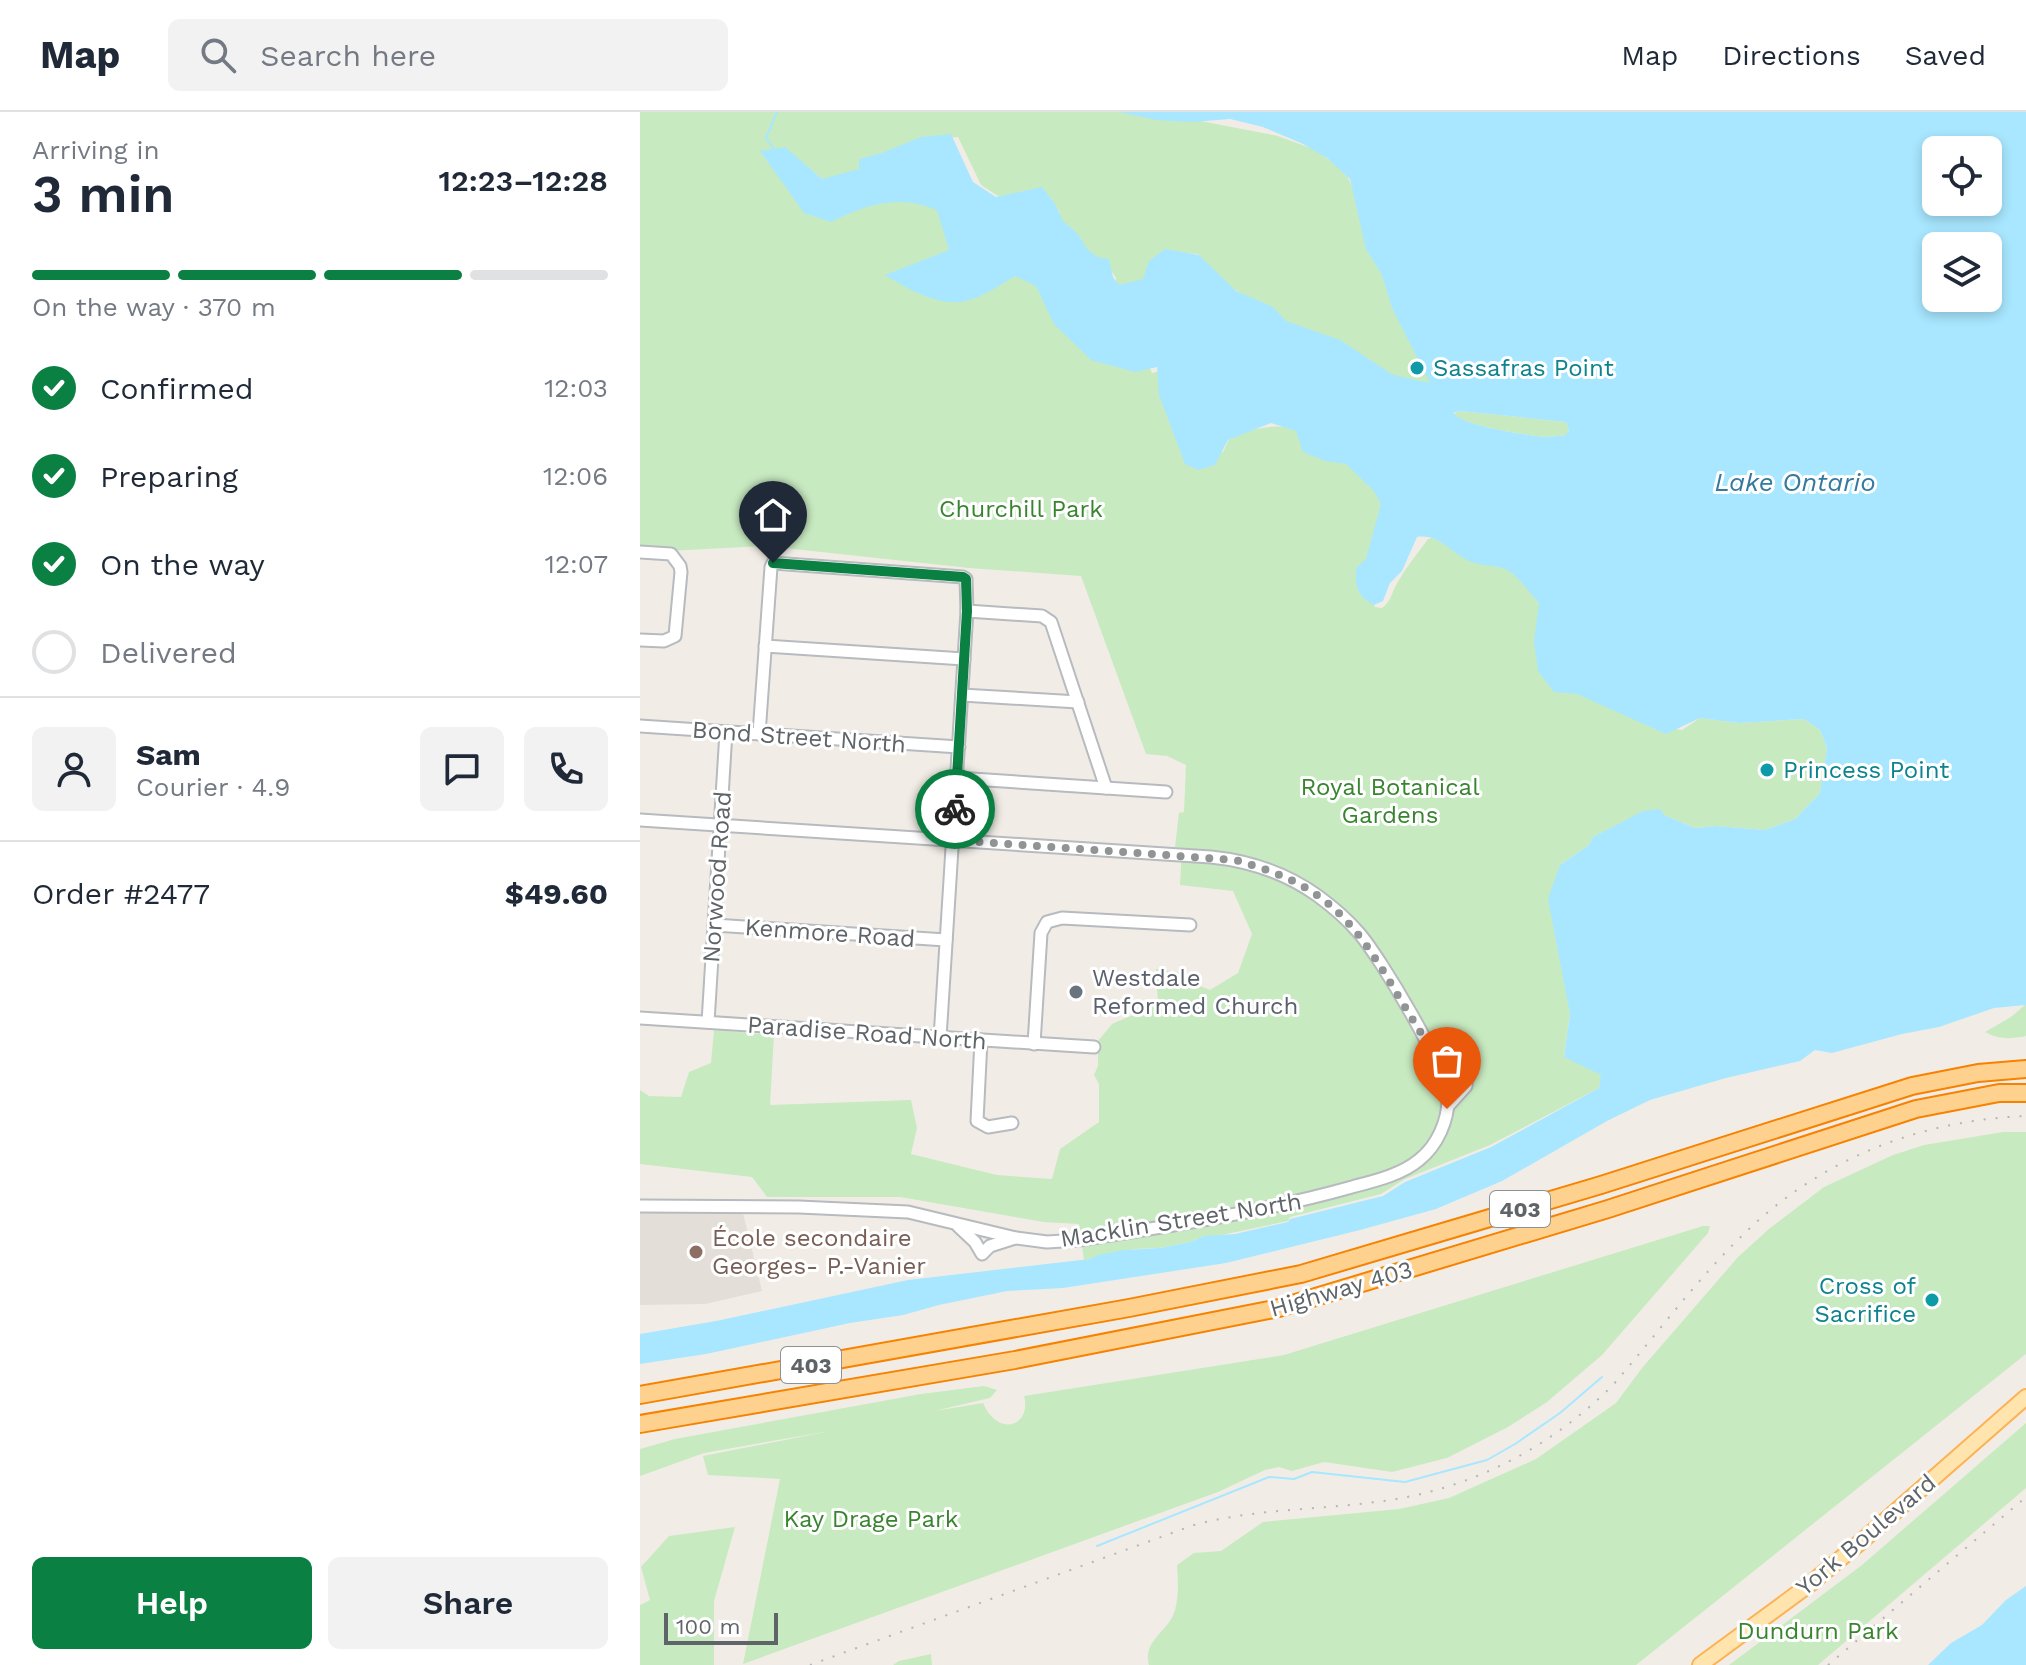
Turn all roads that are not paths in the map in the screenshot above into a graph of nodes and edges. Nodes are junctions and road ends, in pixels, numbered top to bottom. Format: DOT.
graph roads {
  1 [pos="640,552"];
  2 [pos="967,611"];
  3 [pos="640,640"];
  4 [pos="765,646"];
  5 [pos="964,659"];
  6 [pos="962,695"];
  7 [pos="1078,702"];
  8 [pos="640,726"];
  9 [pos="726,732"];
  10 [pos="759,734"];
  11 [pos="959,747"];
  12 [pos="957,778"];
  13 [pos="1106,788"];
  14 [pos="1166,792"];
  15 [pos="640,820"];
  16 [pos="720,825"];
  17 [pos="953,840"];
  18 [pos="714,925"];
  19 [pos="1190,925"];
  20 [pos="946,940"];
  21 [pos="640,1018"];
  22 [pos="708,1022"];
  23 [pos="940,1038"];
  24 [pos="981,1040"];
  25 [pos="1034,1044"];
  26 [pos="1094,1047"];
  27 [pos="1436,1059"];
  28 [pos="2026,1069"];
  29 [pos="2026,1093"];
  30 [pos="1447,1108"];
  31 [pos="1012,1123"];
  32 [pos="640,1206"];
  33 [pos="952,1223"];
  34 [pos="1016,1238"];
  35 [pos="640,1395"];
  36 [pos="2026,1397"];
  37 [pos="728,1410"];
  38 [pos="640,1424"];
  39 [pos="640,1435"];
  40 [pos="1700,1665"];
  1 -- 3 [label="street"];
  2 -- 4 [label="street"];
  2 -- 5 [label="street"];
  2 -- 7 [label="street"];
  4 -- 5 [label="street"];
  4 -- 10 [label="street"];
  5 -- 6 [label="street"];
  6 -- 7 [label="street"];
  6 -- 11 [label="street"];
  7 -- 13 [label="street"];
  8 -- 9 [label="street, Bond Street North"];
  9 -- 10 [label="street, Bond Street North"];
  9 -- 16 [label="street, Norwood Road"];
  10 -- 11 [label="street, Bond Street North"];
  11 -- 12 [label="street"];
  12 -- 13 [label="street"];
  12 -- 17 [label="street"];
  13 -- 14 [label="street"];
  15 -- 16 [label="street"];
  16 -- 17 [label="street"];
  16 -- 18 [label="street, Norwood Road"];
  17 -- 20 [label="street"];
  17 -- 27 [label="street"];
  18 -- 20 [label="street, Kenmore Road"];
  18 -- 22 [label="street, Norwood Road"];
  19 -- 25 [label="street"];
  20 -- 23 [label="street"];
  21 -- 22 [label="street, Paradise Road North"];
  22 -- 23 [label="street, Paradise Road North"];
  23 -- 24 [label="street, Paradise Road North"];
  24 -- 25 [label="street, Paradise Road North"];
  24 -- 31 [label="street"];
  25 -- 26 [label="street, Paradise Road North"];
  27 -- 30 [label="street"];
  27 -- 30 [label="street, Macklin Street North"];
  28 -- 35 [label="highway, Highway 403 / 403"];
  29 -- 37 [label="highway, Highway 403 / 403"];
  30 -- 34 [label="street, Macklin Street North"];
  32 -- 33 [label="street, Macklin Street North"];
  33 -- 34 [label="street, Macklin Street North"];
  33 -- 34 [label="street"];
  36 -- 40 [label="main road, York Boulevard"];
  37 -- 38 [label="highway, Highway 403 / 403"];
  37 -- 39 [label="highway"];
}
